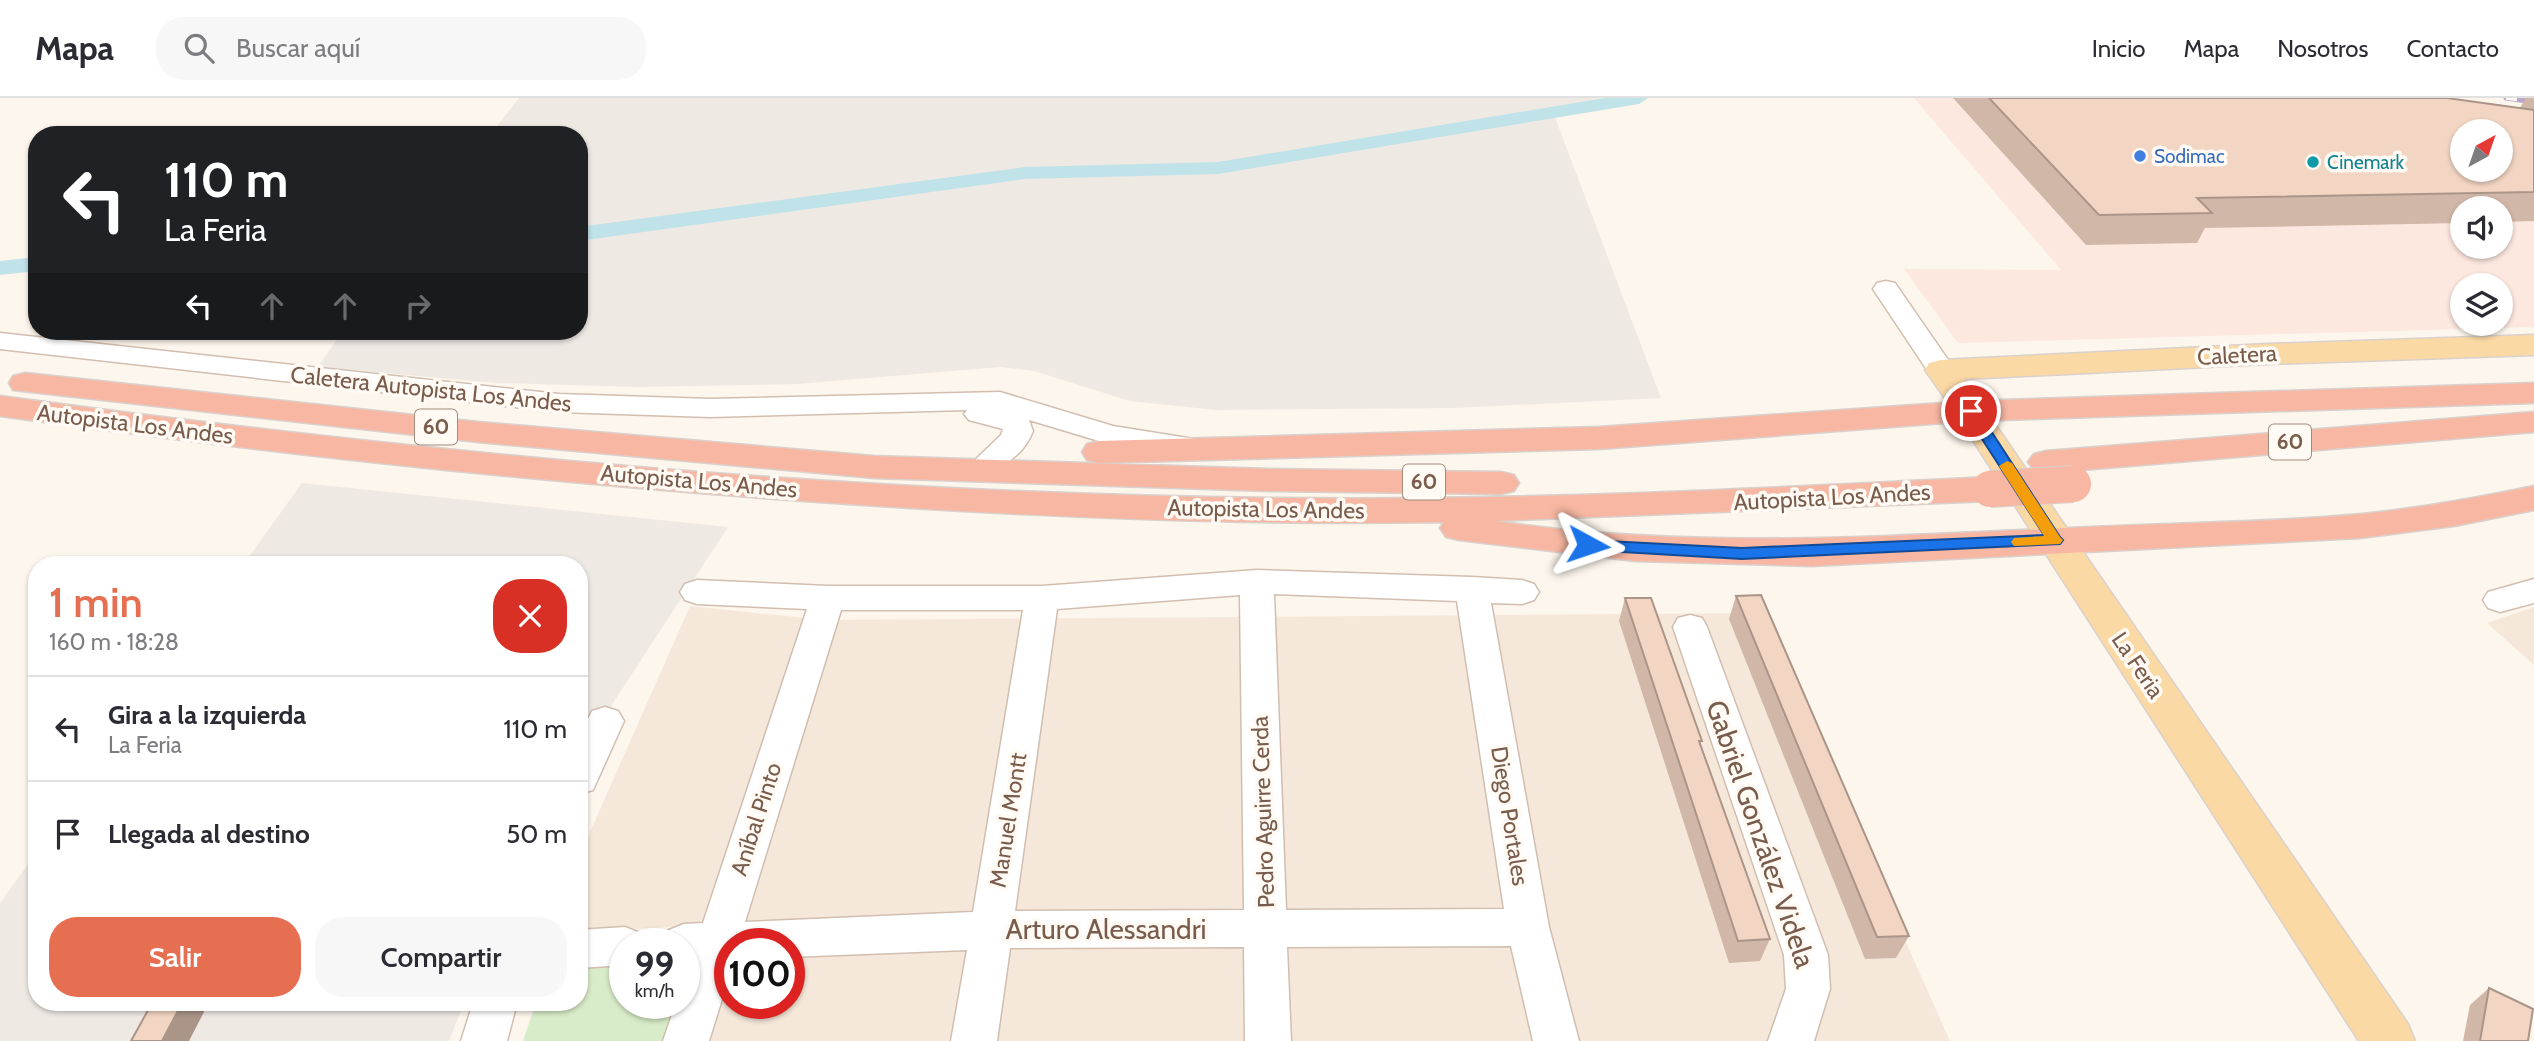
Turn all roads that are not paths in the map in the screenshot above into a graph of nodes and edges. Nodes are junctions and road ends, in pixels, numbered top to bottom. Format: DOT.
graph roads {
  1 [pos="1886,289"];
  2 [pos="0,341"];
  3 [pos="2534,345"];
  4 [pos="1941,370"];
  5 [pos="0,380"];
  6 [pos="2534,393"];
  7 [pos="865,404"];
  8 [pos="0,407"];
  9 [pos="1971,411"];
  10 [pos="2534,422"];
  11 [pos="2534,446"];
  12 [pos="1193,448"];
  13 [pos="991,458"];
  14 [pos="874,467"];
  15 [pos="2060,473"];
  16 [pos="1982,477"];
  17 [pos="2534,498"];
  18 [pos="1357,511"];
  19 [pos="2055,540"];
  20 [pos="1256,582"];
  21 [pos="1472,589"];
  22 [pos="2534,591"];
  23 [pos="1522,592"];
  24 [pos="697,593"];
  25 [pos="828,598"];
  26 [pos="1042,598"];
  27 [pos="2500,600"];
  28 [pos="1690,627"];
  29 [pos="606,720"];
  30 [pos="588,759"];
  31 [pos="1528,927"];
  32 [pos="1267,928"];
  33 [pos="991,930"];
  34 [pos="700,943"];
  35 [pos="609,947"];
  36 [pos="588,948"];
  37 [pos="493,1011"];
  38 [pos="689,1019"];
  39 [pos="484,1041"];
  40 [pos="686,1041"];
  41 [pos="974,1041"];
  42 [pos="1268,1041"];
  43 [pos="1556,1041"];
  44 [pos="1791,1041"];
  45 [pos="2389,1041"];
  1 -- 4 [label="street, La Feria"];
  2 -- 7 [label="street, Caletera Autopista Los Andes"];
  3 -- 4 [label="main road, Caletera"];
  4 -- 9 [label="main road, La Feria"];
  5 -- 14 [label="highway, Autopista Los Andes / 60"];
  6 -- 9 [label="highway"];
  7 -- 12 [label="street, Caletera Autopista Los Andes"];
  7 -- 13 [label="street, Caletera Autopista Los Andes"];
  8 -- 18 [label="highway, Autopista Los Andes / 60"];
  9 -- 12 [label="highway"];
  9 -- 19 [label="main road, La Feria"];
  10 -- 15 [label="highway, Autopista Los Andes / 60"];
  11 -- 15 [label="highway, Autopista Los Andes / 60"];
  12 -- 13 [label="highway"];
  13 -- 14 [label="highway"];
  14 -- 16 [label="highway, Autopista Los Andes / 60"];
  15 -- 16 [label="highway, Autopista Los Andes / 60, bridge"];
  16 -- 18 [label="highway, Autopista Los Andes / 60"];
  17 -- 19 [label="highway"];
  18 -- 19 [label="highway"];
  19 -- 45 [label="main road, La Feria"];
  20 -- 21 [label="street"];
  20 -- 26 [label="street"];
  20 -- 32 [label="street, Pedro Aguirre Cerda"];
  21 -- 23 [label="street"];
  21 -- 31 [label="street, Diego Portales"];
  22 -- 27 [label="street"];
  24 -- 25 [label="street"];
  25 -- 26 [label="street"];
  25 -- 34 [label="street, Aníbal Pinto"];
  26 -- 33 [label="street, Manuel Montt"];
  28 -- 44 [label="street, Gabriel González Videla"];
  29 -- 30 [label="street"];
  31 -- 32 [label="street, Arturo Alessandri"];
  31 -- 43 [label="street, Diego Portales"];
  32 -- 33 [label="street, Arturo Alessandri"];
  32 -- 42 [label="street, Pedro Aguirre Cerda"];
  33 -- 34 [label="street, Arturo Alessandri"];
  33 -- 41 [label="street, Manuel Montt"];
  35 -- 36 [label="street"];
  37 -- 39 [label="street"];
  38 -- 40 [label="street, Aníbal Pinto"];
}
